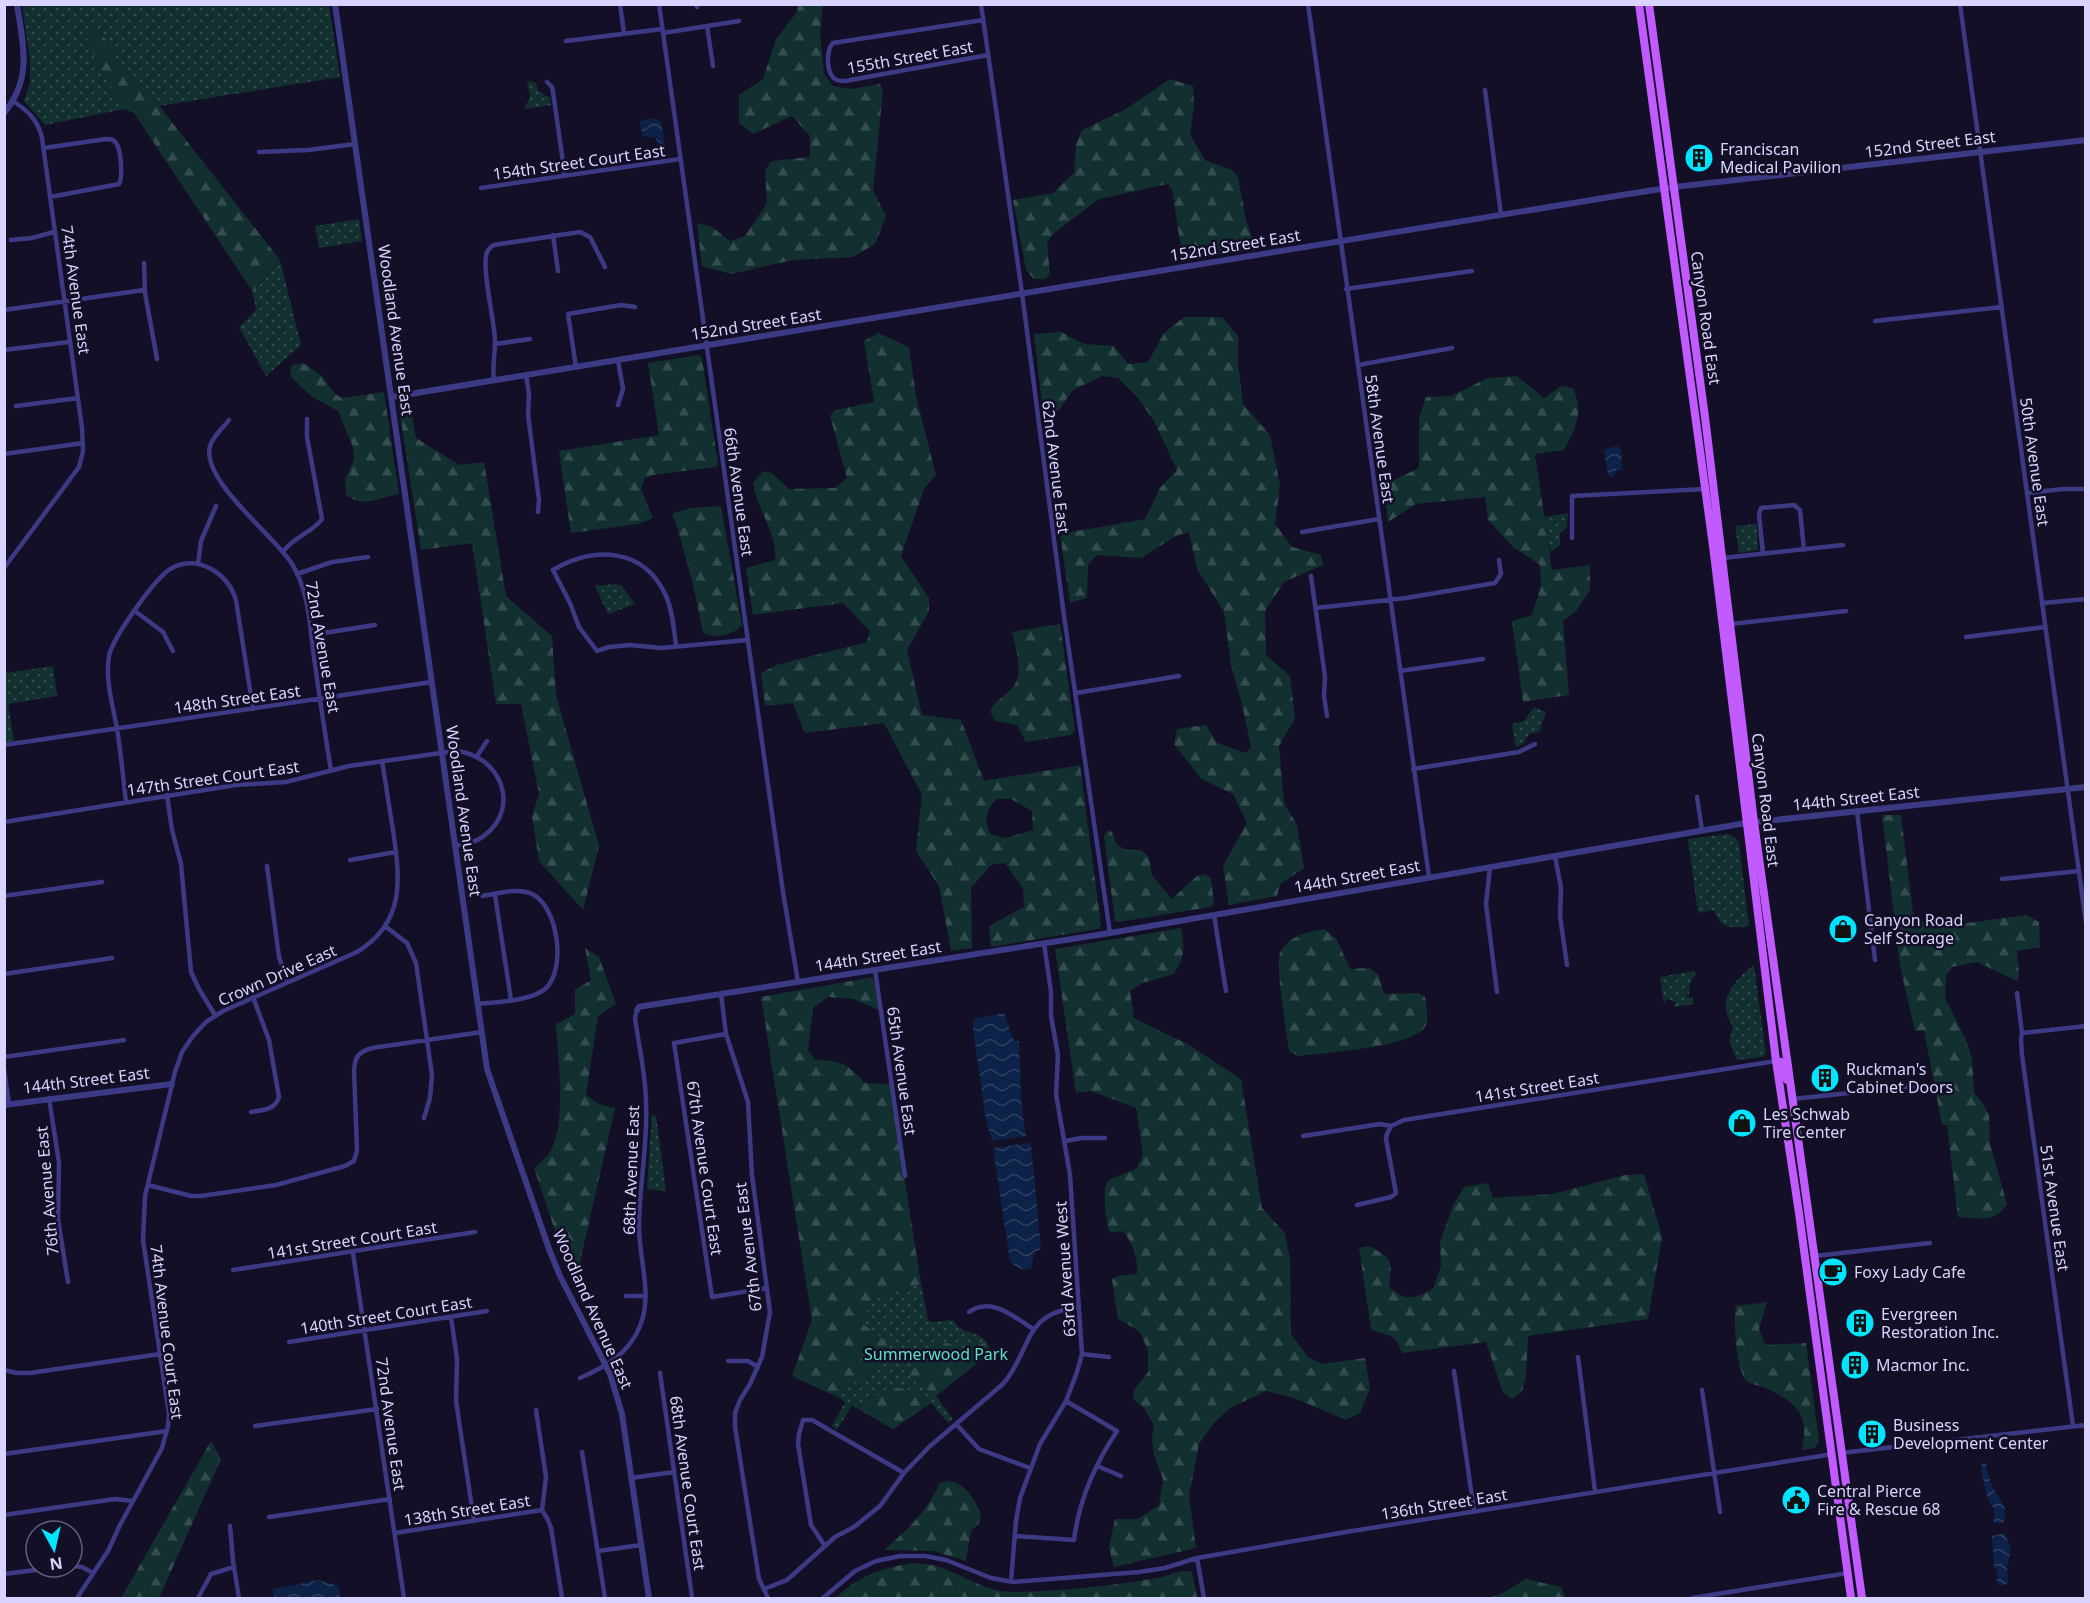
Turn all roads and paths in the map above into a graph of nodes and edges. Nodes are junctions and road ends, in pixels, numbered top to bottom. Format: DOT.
graph roads {
  1 [pos="17,4"];
  2 [pos="335,4"];
  3 [pos="620,4"];
  4 [pos="659,4"];
  5 [pos="981,4"];
  6 [pos="1308,4"];
  7 [pos="1639,4"];
  8 [pos="1649,4"];
  9 [pos="1960,4"];
  10 [pos="983,20"];
  11 [pos="739,21"];
  12 [pos="707,26"];
  13 [pos="662,31"];
  14 [pos="624,33"];
  15 [pos="566,41"];
  16 [pos="988,55"];
  17 [pos="713,66"];
  18 [pos="547,82"];
  19 [pos="1485,90"];
  20 [pos="13,101"];
  21 [pos="4,113"];
  22 [pos="2085,140"];
  23 [pos="355,144"];
  24 [pos="44,148"];
  25 [pos="259,152"];
  26 [pos="1981,152"];
  27 [pos="681,159"];
  28 [pos="566,176"];
  29 [pos="1674,187"];
  30 [pos="481,188"];
  31 [pos="1665,188"];
  32 [pos="50,197"];
  33 [pos="1501,215"];
  34 [pos="54,232"];
  35 [pos="553,236"];
  36 [pos="11,240"];
  37 [pos="1340,241"];
  38 [pos="144,263"];
  39 [pos="604,267"];
  40 [pos="558,271"];
  41 [pos="1473,271"];
  42 [pos="1346,289"];
  43 [pos="144,290"];
  44 [pos="1022,293"];
  45 [pos="63,301"];
  46 [pos="635,307"];
  47 [pos="2002,307"];
  48 [pos="4,310"];
  49 [pos="1875,321"];
  50 [pos="530,339"];
  51 [pos="69,342"];
  52 [pos="495,344"];
  53 [pos="706,345"];
  54 [pos="1452,348"];
  55 [pos="4,350"];
  56 [pos="157,359"];
  57 [pos="618,360"];
  58 [pos="1358,364"];
  59 [pos="576,367"];
  60 [pos="526,375"];
  61 [pos="494,381"];
  62 [pos="392,397"];
  63 [pos="78,398"];
  64 [pos="618,405"];
  65 [pos="16,406"];
  66 [pos="307,419"];
  67 [pos="229,420"];
  68 [pos="1698,440"];
  69 [pos="83,443"];
  70 [pos="4,454"];
  71 [pos="1713,475"];
  72 [pos="1705,489"];
  73 [pos="2085,489"];
  74 [pos="2028,493"];
  75 [pos="216,506"];
  76 [pos="538,512"];
  77 [pos="1380,519"];
  78 [pos="1302,532"];
  79 [pos="1572,538"];
  80 [pos="1843,545"];
  81 [pos="284,550"];
  82 [pos="1804,550"];
  83 [pos="1763,554"];
  84 [pos="368,557"];
  85 [pos="1723,558"];
  86 [pos="1499,560"];
  87 [pos="198,564"];
  88 [pos="4,568"];
  89 [pos="297,574"];
  90 [pos="1311,576"];
  91 [pos="1390,598"];
  92 [pos="2085,598"];
  93 [pos="2043,603"];
  94 [pos="1316,608"];
  95 [pos="135,610"];
  96 [pos="1846,611"];
  97 [pos="1731,624"];
  98 [pos="375,625"];
  99 [pos="2045,627"];
  100 [pos="311,635"];
  101 [pos="1966,637"];
  102 [pos="748,640"];
  103 [pos="676,646"];
  104 [pos="173,651"];
  105 [pos="1483,658"];
  106 [pos="1400,671"];
  107 [pos="1179,676"];
  108 [pos="432,682"];
  109 [pos="1076,693"];
  110 [pos="320,700"];
  111 [pos="252,709"];
  112 [pos="1327,716"];
  113 [pos="117,728"];
  114 [pos="487,741"];
  115 [pos="1535,744"];
  116 [pos="4,745"];
  117 [pos="442,752"];
  118 [pos="477,756"];
  119 [pos="382,761"];
  120 [pos="1413,769"];
  121 [pos="331,771"];
  122 [pos="2085,787"];
  123 [pos="2068,789"];
  124 [pos="167,795"];
  125 [pos="1697,797"];
  126 [pos="126,802"];
  127 [pos="1857,811"];
  128 [pos="4,822"];
  129 [pos="1750,822"];
  130 [pos="1702,830"];
  131 [pos="455,846"];
  132 [pos="396,852"];
  133 [pos="1555,856"];
  134 [pos="350,860"];
  135 [pos="267,867"];
  136 [pos="1490,867"];
  137 [pos="2079,871"];
  138 [pos="1429,878"];
  139 [pos="2001,879"];
  140 [pos="102,882"];
  141 [pos="495,895"];
  142 [pos="4,896"];
  143 [pos="482,896"];
  144 [pos="1214,915"];
  145 [pos="2085,923"];
  146 [pos="385,926"];
  147 [pos="1110,933"];
  148 [pos="1044,943"];
  149 [pos="112,958"];
  150 [pos="1875,960"];
  151 [pos="1567,965"];
  152 [pos="875,970"];
  153 [pos="4,974"];
  154 [pos="288,982"];
  155 [pos="798,982"];
  156 [pos="1226,991"];
  157 [pos="1497,992"];
  158 [pos="2017,993"];
  159 [pos="721,994"];
  160 [pos="253,997"];
  161 [pos="511,1000"];
  162 [pos="478,1004"];
  163 [pos="637,1010"];
  164 [pos="215,1016"];
  165 [pos="2085,1026"];
  166 [pos="482,1032"];
  167 [pos="726,1034"];
  168 [pos="2022,1034"];
  169 [pos="124,1040"];
  170 [pos="427,1040"];
  171 [pos="4,1057"];
  172 [pos="1776,1061"];
  173 [pos="4,1069"];
  174 [pos="172,1084"];
  175 [pos="1923,1085"];
  176 [pos="49,1098"];
  177 [pos="1793,1099"];
  178 [pos="7,1105"];
  179 [pos="251,1112"];
  180 [pos="424,1118"];
  181 [pos="1391,1126"];
  182 [pos="1303,1136"];
  183 [pos="1105,1138"];
  184 [pos="1065,1141"];
  185 [pos="905,1176"];
  186 [pos="148,1185"];
  187 [pos="1357,1205"];
  188 [pos="1799,1213"];
  189 [pos="475,1232"];
  190 [pos="1930,1243"];
  191 [pos="353,1252"];
  192 [pos="1815,1256"];
  193 [pos="233,1270"];
  194 [pos="68,1282"];
  195 [pos="767,1288"];
  196 [pos="626,1296"];
  197 [pos="645,1296"];
  198 [pos="1079,1307"];
  199 [pos="487,1311"];
  200 [pos="969,1312"];
  201 [pos="451,1317"];
  202 [pos="1034,1329"];
  203 [pos="365,1330"];
  204 [pos="289,1342"];
  205 [pos="160,1354"];
  206 [pos="1082,1354"];
  207 [pos="1109,1357"];
  208 [pos="1578,1357"];
  209 [pos="728,1360"];
  210 [pos="606,1366"];
  211 [pos="758,1367"];
  212 [pos="4,1370"];
  213 [pos="1455,1371"];
  214 [pos="660,1373"];
  215 [pos="580,1378"];
  216 [pos="1702,1390"];
  217 [pos="1066,1401"];
  218 [pos="376,1408"];
  219 [pos="536,1410"];
  220 [pos="956,1424"];
  221 [pos="2085,1425"];
  222 [pos="255,1426"];
  223 [pos="2073,1426"];
  224 [pos="167,1431"];
  225 [pos="582,1452"];
  226 [pos="1842,1453"];
  227 [pos="4,1454"];
  228 [pos="1831,1455"];
  229 [pos="1097,1466"];
  230 [pos="1030,1468"];
  231 [pos="674,1472"];
  232 [pos="1713,1472"];
  233 [pos="904,1473"];
  234 [pos="1121,1476"];
  235 [pos="631,1478"];
  236 [pos="1595,1491"];
  237 [pos="390,1499"];
  238 [pos="132,1501"];
  239 [pos="542,1510"];
  240 [pos="1474,1511"];
  241 [pos="1720,1512"];
  242 [pos="4,1515"];
  243 [pos="269,1517"];
  244 [pos="474,1521"];
  245 [pos="230,1526"];
  246 [pos="395,1533"];
  247 [pos="1015,1536"];
  248 [pos="641,1545"];
  249 [pos="825,1546"];
  250 [pos="598,1551"];
  251 [pos="1197,1558"];
  252 [pos="234,1567"];
  253 [pos="84,1568"];
  254 [pos="24,1571"];
  255 [pos="93,1573"];
  256 [pos="1848,1573"];
  257 [pos="4,1574"];
  258 [pos="1011,1581"];
  259 [pos="764,1589"];
  260 [pos="692,1597"];
  261 [pos="77,1599"];
  262 [pos="198,1599"];
  263 [pos="239,1599"];
  264 [pos="404,1599"];
  265 [pos="562,1599"];
  266 [pos="605,1599"];
  267 [pos="649,1599"];
  268 [pos="768,1599"];
  269 [pos="823,1599"];
  270 [pos="1204,1599"];
  271 [pos="1692,1599"];
  272 [pos="1851,1599"];
  273 [pos="1862,1599"];
  1 -- 20 [label="street"];
  2 -- 23 [label="street, Woodland Avenue East"];
  3 -- 14 [label="street"];
  4 -- 13 [label="street, 66th Avenue East"];
  5 -- 10 [label="street, 62nd Avenue East"];
  6 -- 37 [label="street, 58th Avenue East"];
  7 -- 31 [label="main road, Canyon Road East"];
  8 -- 29 [label="main road, Canyon Road East"];
  9 -- 26 [label="street, 50th Avenue East"];
  10 -- 16 [label="street, 62nd Avenue East"];
  10 -- 16 [label="street, 155th Street East"];
  11 -- 12 [label="street"];
  12 -- 13 [label="street"];
  12 -- 17 [label="street"];
  13 -- 14 [label="street"];
  13 -- 27 [label="street, 66th Avenue East"];
  14 -- 15 [label="street"];
  16 -- 44 [label="street, 62nd Avenue East"];
  18 -- 28 [label="street"];
  19 -- 33 [label="street"];
  20 -- 21 [label="street"];
  20 -- 24 [label="street, 74th Avenue East"];
  22 -- 26 [label="street, 152nd Street East"];
  23 -- 25 [label="street"];
  23 -- 62 [label="street, Woodland Avenue East"];
  24 -- 32 [label="street, 74th Avenue East"];
  24 -- 32 [label="street"];
  26 -- 29 [label="street, 152nd Street East"];
  26 -- 47 [label="street, 50th Avenue East"];
  27 -- 28 [label="street, 154th Street Court East"];
  27 -- 53 [label="street, 66th Avenue East"];
  28 -- 30 [label="street, 154th Street Court East"];
  29 -- 31 [label="street, 152nd Street East"];
  29 -- 71 [label="main road, Canyon Road East"];
  31 -- 33 [label="street, 152nd Street East"];
  31 -- 68 [label="main road, Canyon Road East"];
  32 -- 34 [label="street, 74th Avenue East"];
  33 -- 37 [label="street, 152nd Street East"];
  34 -- 36 [label="street"];
  34 -- 45 [label="street, 74th Avenue East"];
  35 -- 39 [label="street"];
  35 -- 40 [label="street"];
  35 -- 52 [label="street"];
  37 -- 42 [label="street, 58th Avenue East"];
  37 -- 44 [label="street, 152nd Street East"];
  38 -- 43 [label="street"];
  41 -- 42 [label="street"];
  42 -- 58 [label="street, 58th Avenue East"];
  43 -- 45 [label="street"];
  43 -- 56 [label="street"];
  44 -- 53 [label="street, 152nd Street East"];
  44 -- 109 [label="street, 62nd Avenue East"];
  45 -- 48 [label="street"];
  45 -- 51 [label="street, 74th Avenue East"];
  46 -- 59 [label="street"];
  47 -- 49 [label="street"];
  47 -- 74 [label="street, 50th Avenue East"];
  50 -- 52 [label="street"];
  51 -- 55 [label="street"];
  51 -- 63 [label="street, 74th Avenue East"];
  52 -- 61 [label="street"];
  53 -- 57 [label="street, 152nd Street East"];
  53 -- 102 [label="street, 66th Avenue East"];
  54 -- 58 [label="street"];
  57 -- 59 [label="street, 152nd Street East"];
  57 -- 64 [label="street"];
  58 -- 77 [label="street, 58th Avenue East"];
  59 -- 60 [label="street, 152nd Street East"];
  60 -- 61 [label="street, 152nd Street East"];
  60 -- 76 [label="street"];
  61 -- 62 [label="street, 152nd Street East"];
  62 -- 108 [label="street, Woodland Avenue East"];
  63 -- 65 [label="street"];
  63 -- 69 [label="street, 74th Avenue East"];
  66 -- 81 [label="street"];
  67 -- 81 [label="street, 72nd Avenue East"];
  68 -- 71 [label="main road"];
  68 -- 72 [label="main road, Canyon Road East"];
  69 -- 70 [label="street"];
  69 -- 88 [label="street, 74th Avenue East"];
  71 -- 85 [label="main road, Canyon Road East"];
  72 -- 79 [label="street"];
  72 -- 129 [label="main road, Canyon Road East"];
  73 -- 74 [label="street"];
  74 -- 93 [label="street, 50th Avenue East"];
  75 -- 87 [label="street"];
  77 -- 78 [label="street"];
  77 -- 91 [label="street, 58th Avenue East"];
  80 -- 82 [label="street"];
  81 -- 89 [label="street, 72nd Avenue East"];
  82 -- 83 [label="street"];
  82 -- 83 [label="street"];
  83 -- 85 [label="street"];
  84 -- 89 [label="street"];
  85 -- 97 [label="main road, Canyon Road East"];
  86 -- 91 [label="street"];
  87 -- 95 [label="street"];
  87 -- 111 [label="street"];
  89 -- 100 [label="street, 72nd Avenue East"];
  90 -- 94 [label="street"];
  91 -- 94 [label="street"];
  91 -- 106 [label="street, 58th Avenue East"];
  92 -- 93 [label="street"];
  93 -- 99 [label="street, 50th Avenue East"];
  94 -- 112 [label="street"];
  95 -- 104 [label="street"];
  95 -- 113 [label="street"];
  96 -- 97 [label="street"];
  97 -- 129 [label="main road, Canyon Road East"];
  98 -- 100 [label="street"];
  99 -- 101 [label="street"];
  99 -- 123 [label="street, 50th Avenue East"];
  100 -- 110 [label="street, 72nd Avenue East"];
  102 -- 103 [label="street"];
  102 -- 155 [label="street, 66th Avenue East"];
  103 -- 103 [label="street"];
  105 -- 106 [label="street"];
  106 -- 120 [label="street, 58th Avenue East"];
  107 -- 109 [label="street"];
  108 -- 110 [label="street, 148th Street East"];
  108 -- 117 [label="street, Woodland Avenue East"];
  109 -- 147 [label="street, 62nd Avenue East"];
  110 -- 111 [label="street, 148th Street East"];
  110 -- 121 [label="street, 72nd Avenue East"];
  111 -- 113 [label="street, 148th Street East"];
  113 -- 116 [label="street, 148th Street East"];
  113 -- 126 [label="street"];
  114 -- 118 [label="street"];
  115 -- 120 [label="street"];
  117 -- 118 [label="street, 147th Street Court East"];
  117 -- 119 [label="street, 147th Street Court East"];
  117 -- 131 [label="street, Woodland Avenue East"];
  118 -- 131 [label="street"];
  119 -- 121 [label="street, 147th Street Court East"];
  119 -- 132 [label="street"];
  120 -- 138 [label="street, 58th Avenue East"];
  121 -- 124 [label="street, 147th Street Court East"];
  122 -- 123 [label="street, 144th Street East"];
  123 -- 127 [label="street, 144th Street East"];
  123 -- 137 [label="street, 50th Avenue East"];
  124 -- 126 [label="street, 147th Street Court East"];
  124 -- 164 [label="street"];
  125 -- 130 [label="street"];
  126 -- 128 [label="street, 147th Street Court East"];
  127 -- 129 [label="street, 144th Street East"];
  127 -- 150 [label="street"];
  129 -- 130 [label="street, 144th Street East"];
  129 -- 172 [label="main road, Canyon Road East"];
  129 -- 177 [label="main road, Canyon Road East"];
  130 -- 133 [label="street, 144th Street East"];
  131 -- 162 [label="street, Woodland Avenue East"];
  132 -- 134 [label="street"];
  132 -- 146 [label="street"];
  133 -- 136 [label="street, 144th Street East"];
  133 -- 151 [label="street"];
  135 -- 154 [label="street"];
  136 -- 138 [label="street, 144th Street East"];
  136 -- 157 [label="street"];
  137 -- 139 [label="street"];
  137 -- 145 [label="street, 50th Avenue East"];
  138 -- 144 [label="street, 144th Street East"];
  140 -- 142 [label="street"];
  141 -- 143 [label="street"];
  141 -- 161 [label="street"];
  141 -- 161 [label="street"];
  144 -- 147 [label="street, 144th Street East"];
  144 -- 156 [label="street"];
  146 -- 154 [label="street, Crown Drive East"];
  146 -- 170 [label="street"];
  147 -- 148 [label="street, 144th Street East"];
  148 -- 152 [label="street, 144th Street East"];
  148 -- 184 [label="street, 63rd Avenue West"];
  149 -- 153 [label="street"];
  152 -- 155 [label="street, 144th Street East"];
  152 -- 185 [label="street, 65th Avenue East"];
  154 -- 160 [label="street, Crown Drive East"];
  155 -- 159 [label="street, 144th Street East"];
  158 -- 168 [label="street, 51st Avenue East"];
  159 -- 163 [label="street, 144th Street East"];
  159 -- 167 [label="street, 67th Avenue East"];
  160 -- 164 [label="street, Crown Drive East"];
  160 -- 179 [label="street"];
  161 -- 162 [label="street"];
  162 -- 166 [label="street, Woodland Avenue East"];
  163 -- 197 [label="street, 68th Avenue East"];
  164 -- 174 [label="street, Crown Drive East"];
  165 -- 168 [label="street"];
  166 -- 170 [label="street"];
  166 -- 210 [label="street, Woodland Avenue East"];
  167 -- 195 [label="street, 67th Avenue East"];
  167 -- 195 [label="street, 67th Avenue Court East"];
  168 -- 223 [label="street, 51st Avenue East"];
  169 -- 171 [label="street"];
  170 -- 180 [label="street"];
  170 -- 186 [label="street"];
  172 -- 177 [label="main road"];
  172 -- 181 [label="street, 141st Street East"];
  172 -- 188 [label="main road, Canyon Road East"];
  173 -- 178 [label="street"];
  174 -- 176 [label="street, 144th Street East"];
  174 -- 186 [label="street, 74th Avenue Court East"];
  175 -- 177 [label="street"];
  176 -- 178 [label="street, 144th Street East"];
  176 -- 194 [label="street, 76th Avenue East"];
  177 -- 192 [label="main road, Canyon Road East"];
  181 -- 182 [label="street, 141st Street East"];
  181 -- 187 [label="street"];
  183 -- 184 [label="street"];
  184 -- 198 [label="street, 63rd Avenue West"];
  186 -- 205 [label="street, 74th Avenue Court East"];
  188 -- 192 [label="main road"];
  188 -- 228 [label="main road, Canyon Road East"];
  189 -- 191 [label="street, 141st Street Court East"];
  190 -- 192 [label="street"];
  191 -- 193 [label="street, 141st Street Court East"];
  191 -- 203 [label="street, 72nd Avenue East"];
  192 -- 226 [label="main road, Canyon Road East"];
  195 -- 211 [label="street, 67th Avenue East"];
  196 -- 197 [label="street"];
  197 -- 210 [label="street, 68th Avenue East"];
  198 -- 202 [label="street"];
  198 -- 206 [label="street, 63rd Avenue West"];
  199 -- 201 [label="street, 140th Street Court East"];
  200 -- 202 [label="street"];
  201 -- 203 [label="street, 140th Street Court East"];
  201 -- 244 [label="street"];
  202 -- 220 [label="street"];
  203 -- 204 [label="street, 140th Street Court East"];
  203 -- 218 [label="street, 72nd Avenue East"];
  205 -- 212 [label="street"];
  205 -- 224 [label="street, 74th Avenue Court East"];
  206 -- 207 [label="street"];
  206 -- 217 [label="street, 63rd Avenue West"];
  208 -- 236 [label="street"];
  209 -- 211 [label="street"];
  210 -- 215 [label="street"];
  210 -- 235 [label="street, Woodland Avenue East"];
  211 -- 259 [label="street, 67th Avenue East"];
  213 -- 240 [label="street"];
  214 -- 231 [label="street, 68th Avenue Court East"];
  216 -- 232 [label="street"];
  217 -- 229 [label="street"];
  217 -- 230 [label="street, 63rd Avenue West"];
  218 -- 222 [label="street"];
  218 -- 237 [label="street, 72nd Avenue East"];
  219 -- 239 [label="street"];
  220 -- 230 [label="street"];
  220 -- 233 [label="street"];
  221 -- 223 [label="street, 136th Street East"];
  223 -- 226 [label="street, 136th Street East"];
  224 -- 227 [label="street"];
  224 -- 238 [label="street, 74th Avenue Court East"];
  225 -- 250 [label="street"];
  226 -- 228 [label="street, 136th Street East"];
  226 -- 273 [label="main road, Canyon Road East"];
  228 -- 232 [label="street, 136th Street East"];
  228 -- 256 [label="main road, Canyon Road East"];
  229 -- 234 [label="street"];
  229 -- 247 [label="street"];
  230 -- 247 [label="street, 63rd Avenue West"];
  231 -- 235 [label="street"];
  231 -- 260 [label="street, 68th Avenue Court East"];
  232 -- 236 [label="street, 136th Street East"];
  232 -- 241 [label="street"];
  233 -- 249 [label="street"];
  233 -- 249 [label="street"];
  235 -- 248 [label="street, Woodland Avenue East"];
  236 -- 240 [label="street, 136th Street East"];
  237 -- 243 [label="street"];
  237 -- 246 [label="street, 72nd Avenue East"];
  238 -- 242 [label="street"];
  238 -- 255 [label="street, 74th Avenue Court East"];
  239 -- 244 [label="street, 138th Street East"];
  239 -- 265 [label="street"];
  240 -- 251 [label="street, 136th Street East"];
  244 -- 246 [label="street, 138th Street East"];
  245 -- 252 [label="street"];
  246 -- 264 [label="street, 72nd Avenue East"];
  247 -- 258 [label="street, 63rd Avenue West"];
  248 -- 250 [label="street"];
  248 -- 267 [label="street, Woodland Avenue East"];
  249 -- 259 [label="street"];
  250 -- 266 [label="street"];
  251 -- 258 [label="street, 136th Street East"];
  251 -- 270 [label="street"];
  252 -- 262 [label="street"];
  252 -- 263 [label="street"];
  253 -- 255 [label="street"];
  254 -- 257 [label="street"];
  255 -- 261 [label="street, 74th Avenue Court East"];
  256 -- 271 [label="street"];
  256 -- 272 [label="main road, Canyon Road East"];
  258 -- 269 [label="street, 136th Street East"];
  259 -- 268 [label="street, 67th Avenue East"];
}
